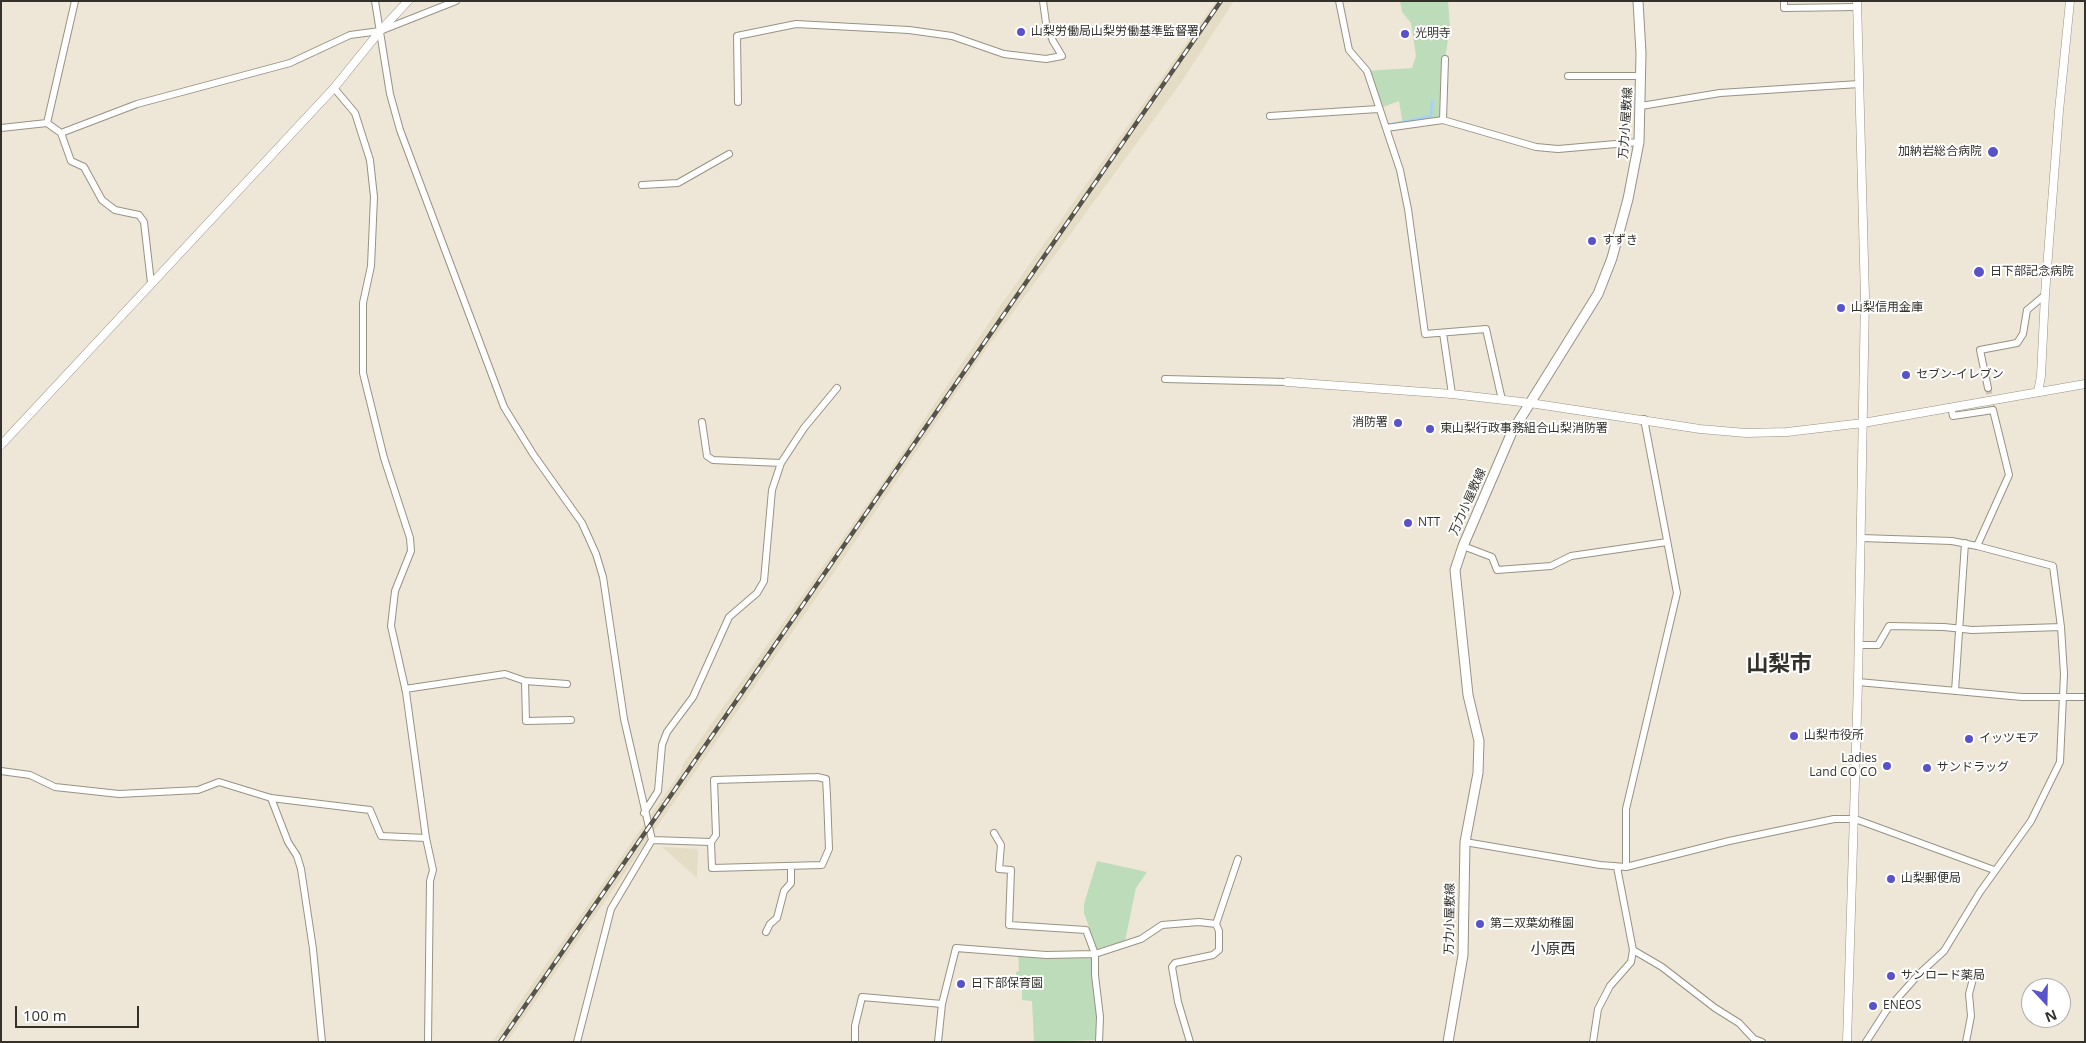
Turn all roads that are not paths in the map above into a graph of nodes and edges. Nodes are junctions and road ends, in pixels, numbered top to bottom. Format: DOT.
graph roads {
  1 [pos="75,1"];
  2 [pos="374,1"];
  3 [pos="408,1"];
  4 [pos="456,1"];
  5 [pos="1044,1"];
  6 [pos="1339,1"];
  7 [pos="1638,1"];
  8 [pos="1784,1"];
  9 [pos="2070,1"];
  10 [pos="1857,4"];
  11 [pos="380,31"];
  12 [pos="1445,59"];
  13 [pos="1568,76"];
  14 [pos="1641,76"];
  15 [pos="1858,84"];
  16 [pos="334,88"];
  17 [pos="738,102"];
  18 [pos="1641,106"];
  19 [pos="1378,109"];
  20 [pos="1270,116"];
  21 [pos="1443,120"];
  22 [pos="47,123"];
  23 [pos="1,128"];
  24 [pos="1386,128"];
  25 [pos="61,132"];
  26 [pos="1639,142"];
  27 [pos="729,154"];
  28 [pos="642,185"];
  29 [pos="151,283"];
  30 [pos="2045,295"];
  31 [pos="1443,333"];
  32 [pos="1165,379"];
  33 [pos="1287,382"];
  34 [pos="2085,384"];
  35 [pos="837,388"];
  36 [pos="1988,388"];
  37 [pos="2041,392"];
  38 [pos="1452,394"];
  39 [pos="1502,400"];
  40 [pos="1530,403"];
  41 [pos="1951,407"];
  42 [pos="1644,419"];
  43 [pos="702,422"];
  44 [pos="1863,423"];
  45 [pos="1,445"];
  46 [pos="781,463"];
  47 [pos="1861,538"];
  48 [pos="1667,542"];
  49 [pos="1965,543"];
  50 [pos="1463,546"];
  51 [pos="1977,546"];
  52 [pos="2061,627"];
  53 [pos="1960,628"];
  54 [pos="1859,645"];
  55 [pos="525,681"];
  56 [pos="1858,682"];
  57 [pos="567,684"];
  58 [pos="405,689"];
  59 [pos="1955,691"];
  60 [pos="2062,696"];
  61 [pos="2085,697"];
  62 [pos="571,720"];
  63 [pos="1,772"];
  64 [pos="271,798"];
  65 [pos="644,813"];
  66 [pos="1855,819"];
  67 [pos="994,833"];
  68 [pos="426,838"];
  69 [pos="652,840"];
  70 [pos="711,842"];
  71 [pos="1465,842"];
  72 [pos="1238,859"];
  73 [pos="791,866"];
  74 [pos="1617,867"];
  75 [pos="1626,868"];
  76 [pos="1994,870"];
  77 [pos="1216,924"];
  78 [pos="766,932"];
  79 [pos="1634,950"];
  80 [pos="1095,954"];
  81 [pos="1974,975"];
  82 [pos="942,1004"];
  83 [pos="322,1042"];
  84 [pos="428,1042"];
  85 [pos="578,1042"];
  86 [pos="855,1042"];
  87 [pos="938,1042"];
  88 [pos="1099,1042"];
  89 [pos="1190,1042"];
  90 [pos="1448,1042"];
  91 [pos="1593,1042"];
  92 [pos="1762,1042"];
  93 [pos="1847,1042"];
  94 [pos="1866,1042"];
  95 [pos="1966,1042"];
  1 -- 22 [label="street"];
  2 -- 11 [label="street"];
  3 -- 11 [label="street"];
  4 -- 11 [label="street"];
  5 -- 17 [label="street"];
  6 -- 19 [label="street"];
  7 -- 14 [label="main road, 万力小屋敷線"];
  8 -- 10 [label="street"];
  9 -- 30 [label="street"];
  10 -- 15 [label="street"];
  11 -- 16 [label="street"];
  11 -- 25 [label="street"];
  11 -- 65 [label="street"];
  12 -- 21 [label="street"];
  13 -- 14 [label="street"];
  14 -- 18 [label="main road, 万力小屋敷線"];
  15 -- 18 [label="street"];
  15 -- 44 [label="street"];
  16 -- 29 [label="street"];
  16 -- 58 [label="street"];
  18 -- 26 [label="main road, 万力小屋敷線"];
  19 -- 20 [label="street"];
  19 -- 24 [label="street"];
  21 -- 24 [label="street"];
  21 -- 26 [label="street"];
  22 -- 23 [label="street"];
  22 -- 25 [label="street"];
  24 -- 31 [label="street"];
  25 -- 29 [label="street"];
  26 -- 40 [label="main road, 万力小屋敷線"];
  27 -- 28 [label="street"];
  29 -- 45 [label="street"];
  30 -- 36 [label="street"];
  30 -- 37 [label="street"];
  31 -- 38 [label="street"];
  31 -- 39 [label="street"];
  32 -- 33 [label="street"];
  33 -- 38 [label="street"];
  34 -- 37 [label="street"];
  35 -- 46 [label="street"];
  37 -- 41 [label="street"];
  38 -- 39 [label="street"];
  39 -- 40 [label="street"];
  40 -- 42 [label="street"];
  40 -- 50 [label="main road, 万力小屋敷線"];
  41 -- 44 [label="street"];
  41 -- 51 [label="street"];
  42 -- 44 [label="street"];
  42 -- 48 [label="street"];
  43 -- 46 [label="street"];
  44 -- 47 [label="street"];
  46 -- 65 [label="street"];
  47 -- 49 [label="street"];
  47 -- 54 [label="street"];
  48 -- 50 [label="street"];
  48 -- 75 [label="street"];
  49 -- 51 [label="street"];
  49 -- 53 [label="street"];
  50 -- 71 [label="main road, 万力小屋敷線"];
  51 -- 52 [label="street"];
  52 -- 53 [label="street"];
  52 -- 60 [label="street"];
  53 -- 54 [label="street"];
  53 -- 59 [label="street"];
  54 -- 56 [label="street"];
  55 -- 57 [label="street"];
  55 -- 58 [label="street"];
  55 -- 62 [label="street"];
  56 -- 59 [label="street"];
  56 -- 66 [label="street"];
  58 -- 68 [label="street"];
  59 -- 60 [label="street"];
  60 -- 61 [label="street"];
  60 -- 76 [label="street"];
  63 -- 64 [label="street"];
  64 -- 68 [label="street"];
  64 -- 83 [label="street"];
  65 -- 69 [label="street"];
  66 -- 75 [label="street"];
  66 -- 76 [label="street"];
  66 -- 93 [label="street"];
  67 -- 80 [label="street"];
  68 -- 84 [label="street"];
  69 -- 70 [label="street"];
  69 -- 85 [label="street"];
  70 -- 73 [label="street"];
  70 -- 73 [label="street"];
  71 -- 74 [label="street"];
  71 -- 90 [label="main road, 万力小屋敷線"];
  72 -- 77 [label="street"];
  73 -- 78 [label="street"];
  74 -- 75 [label="street"];
  74 -- 79 [label="street"];
  76 -- 94 [label="street"];
  77 -- 80 [label="street"];
  77 -- 89 [label="street"];
  79 -- 91 [label="street"];
  79 -- 92 [label="street"];
  80 -- 82 [label="street"];
  80 -- 88 [label="street"];
  81 -- 95 [label="street"];
  82 -- 86 [label="street"];
  82 -- 87 [label="street"];
}
